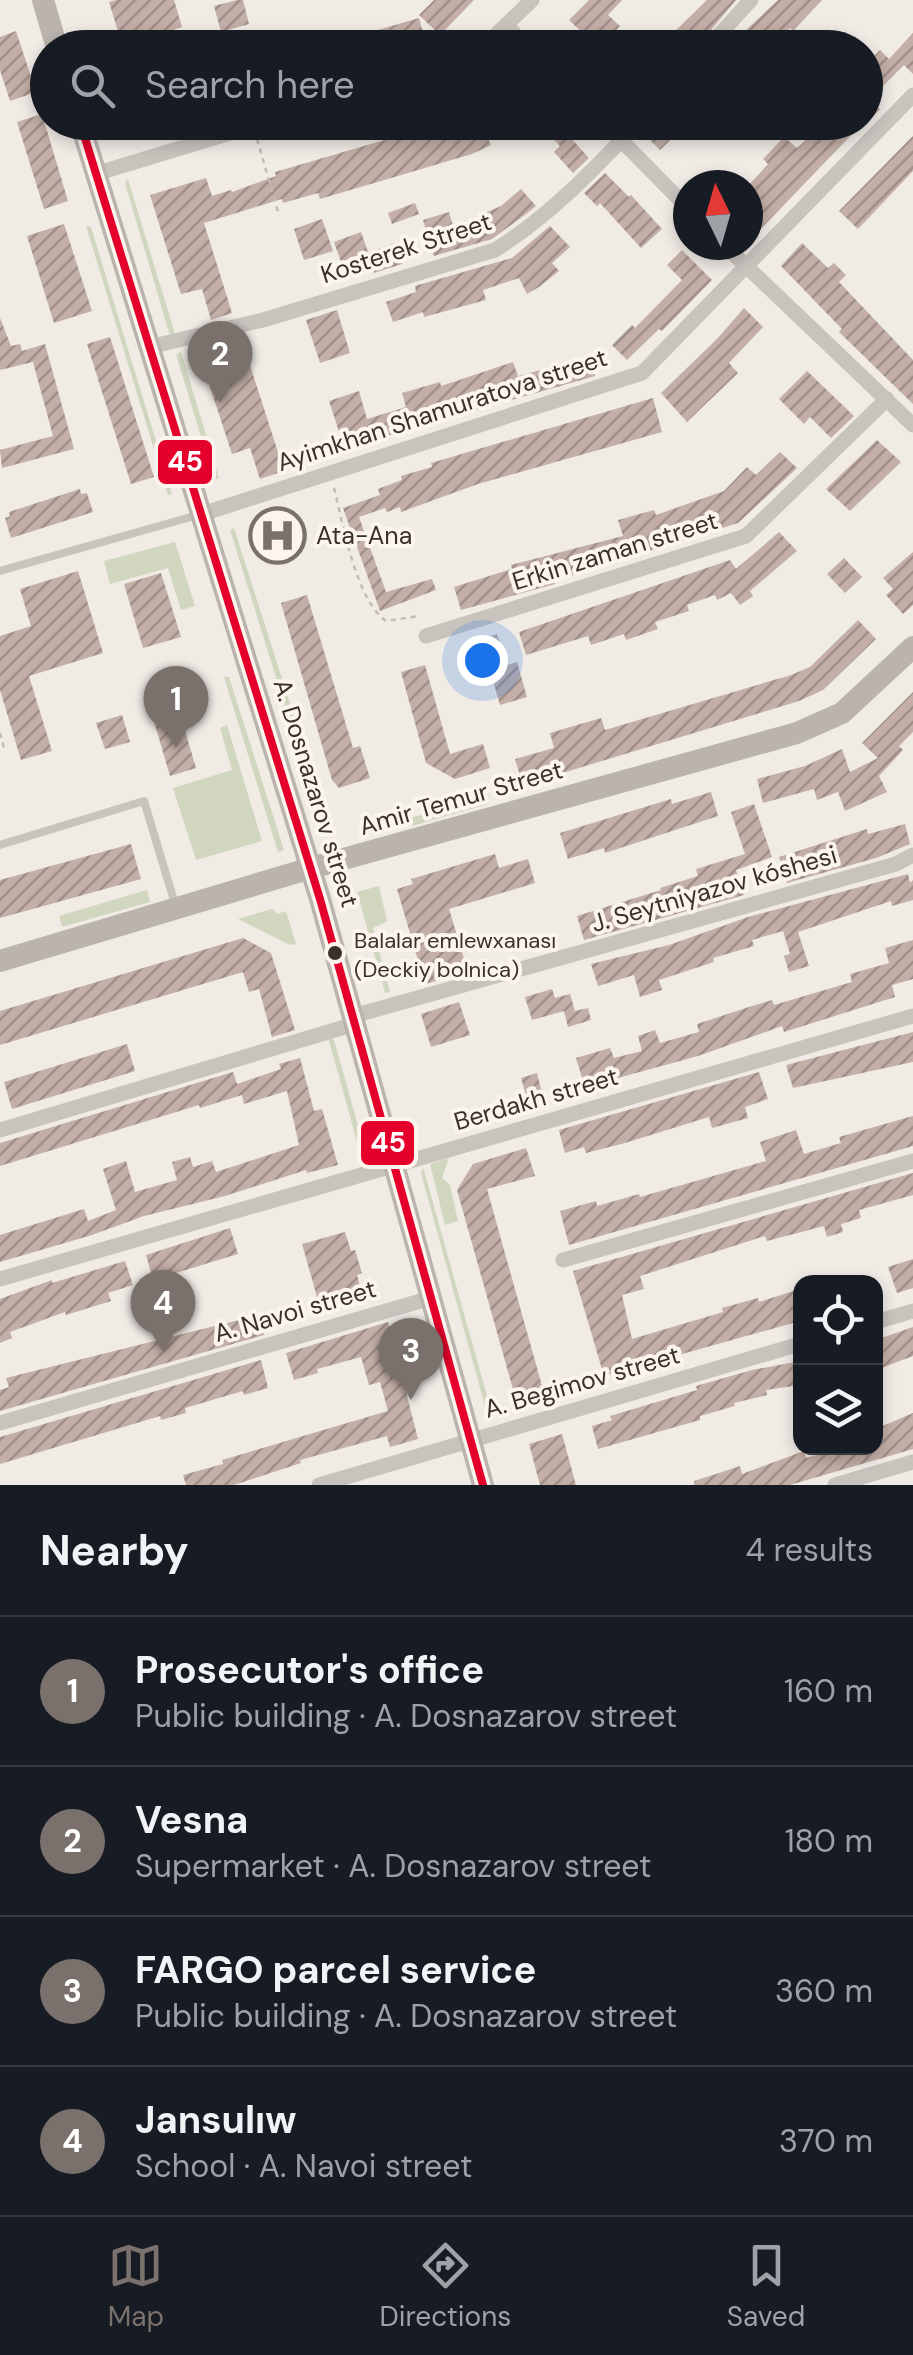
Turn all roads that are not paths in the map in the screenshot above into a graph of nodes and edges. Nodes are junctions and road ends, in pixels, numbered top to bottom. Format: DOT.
graph roads {
  1 [pos="43,0"];
  2 [pos="532,0"];
  3 [pos="751,0"];
  4 [pos="506,26"];
  5 [pos="52,30"];
  6 [pos="502,30"];
  7 [pos="510,30"];
  8 [pos="724,30"];
  9 [pos="913,95"];
  10 [pos="883,126"];
  11 [pos="85,140"];
  12 [pos="207,140"];
  13 [pos="621,140"];
  14 [pos="869,140"];
  15 [pos="95,174"];
  16 [pos="673,193"];
  17 [pos="739,260"];
  18 [pos="745,266"];
  19 [pos="150,347"];
  20 [pos="887,400"];
  21 [pos="913,425"];
  22 [pos="202,514"];
  23 [pos="0,571"];
  24 [pos="426,636"];
  25 [pos="913,647"];
  26 [pos="0,845"];
  27 [pos="913,855"];
  28 [pos="311,868"];
  29 [pos="176,908"];
  30 [pos="0,961"];
  31 [pos="913,1016"];
  32 [pos="354,1020"];
  33 [pos="0,1130"];
  34 [pos="913,1162"];
  35 [pos="394,1165"];
  36 [pos="563,1260"];
  37 [pos="0,1280"];
  38 [pos="431,1298"];
  39 [pos="913,1311"];
  40 [pos="883,1320"];
  41 [pos="793,1346"];
  42 [pos="0,1424"];
  43 [pos="470,1441"];
  44 [pos="913,1462"];
  45 [pos="320,1485"];
  46 [pos="482,1485"];
  47 [pos="836,1485"];
  1 -- 5 [label="main road"];
  2 -- 4 [label="street"];
  3 -- 8 [label="street"];
  4 -- 6 [label="street"];
  4 -- 7 [label="street"];
  9 -- 10 [label="street, Ayimkhan Shamuratova street"];
  11 -- 15 [label="main road, A. Dosnazarov street"];
  12 -- 15 [label="street"];
  13 -- 16 [label="street"];
  13 -- 19 [label="street, Kosterek Street"];
  14 -- 18 [label="street, Ayimkhan Shamuratova street"];
  15 -- 19 [label="main road, A. Dosnazarov street"];
  17 -- 18 [label="street"];
  18 -- 20 [label="street"];
  18 -- 22 [label="street, Ayimkhan Shamuratova street"];
  19 -- 22 [label="main road, A. Dosnazarov street"];
  20 -- 21 [label="street"];
  20 -- 24 [label="street, Erkin zaman street"];
  22 -- 23 [label="lane, Ayimkhan Shamuratova street"];
  22 -- 28 [label="main road, A. Dosnazarov street"];
  25 -- 28 [label="main road, Amir Temur Street"];
  26 -- 29 [label="lane"];
  27 -- 32 [label="street, J. Seytniyazov kóshesi"];
  28 -- 29 [label="main road, Amir Temur Street"];
  28 -- 32 [label="main road, A. Dosnazarov street"];
  29 -- 30 [label="main road, Amir Temur Street"];
  31 -- 35 [label="street, Berdakh street"];
  32 -- 33 [label="street, J. Seytniyazov kóshesi"];
  32 -- 35 [label="main road, A. Dosnazarov street"];
  34 -- 36 [label="street"];
  35 -- 37 [label="street, Berdakh street"];
  35 -- 38 [label="main road, A. Dosnazarov street"];
  38 -- 42 [label="street, A. Navoi street"];
  38 -- 43 [label="main road, A. Dosnazarov street"];
  39 -- 40 [label="street"];
  41 -- 43 [label="street, A. Begimov street"];
  43 -- 45 [label="street, A. Begimov street"];
  43 -- 46 [label="main road, A. Dosnazarov street"];
  44 -- 47 [label="street"];
}
